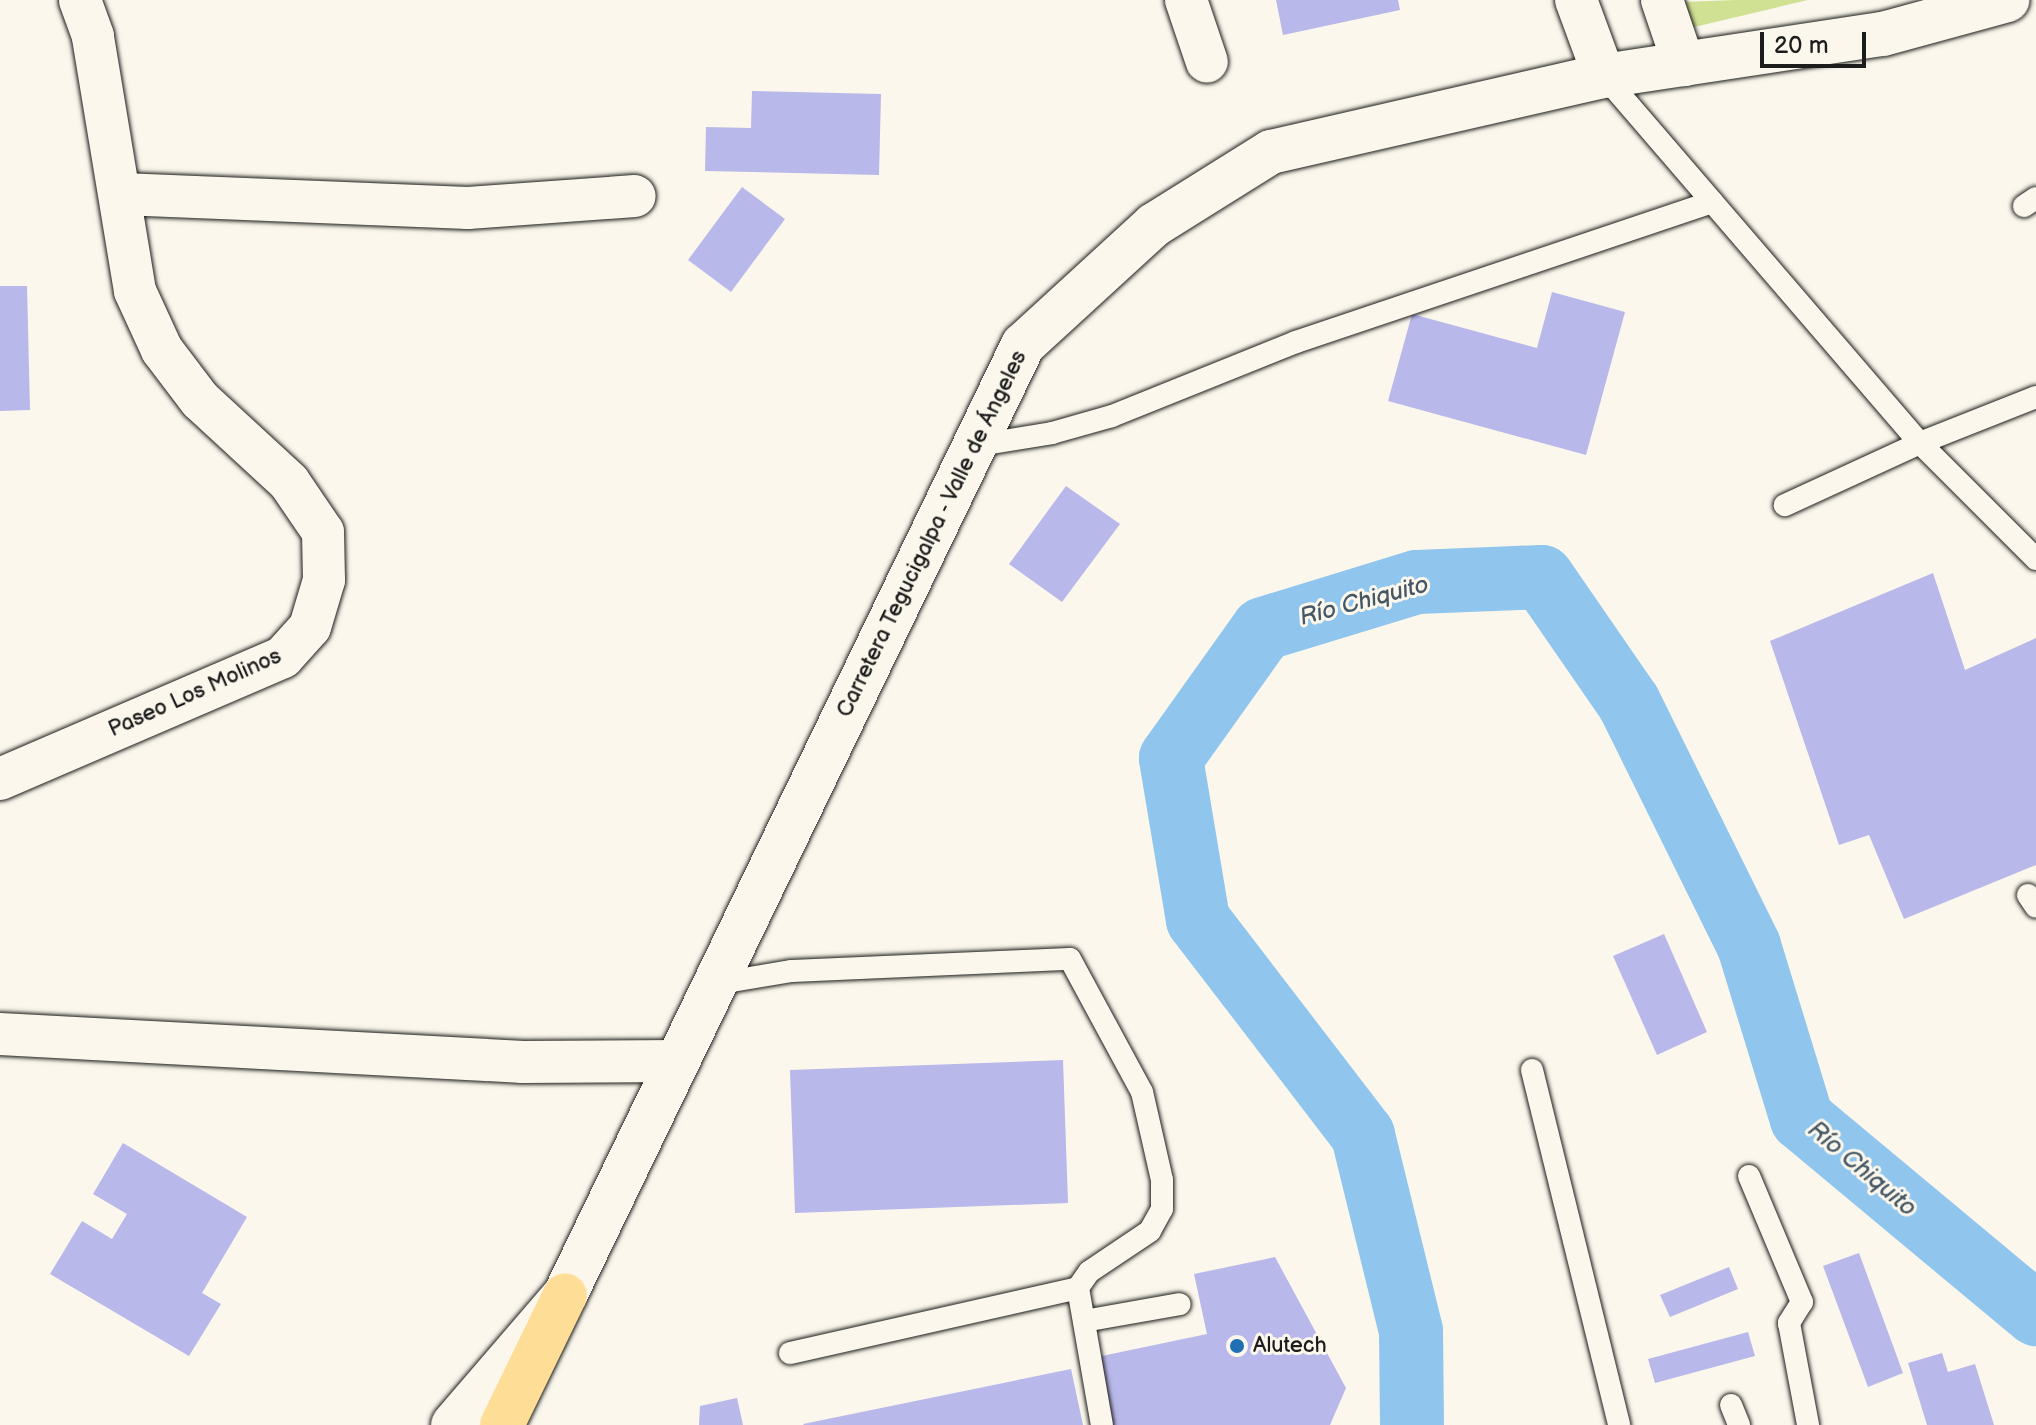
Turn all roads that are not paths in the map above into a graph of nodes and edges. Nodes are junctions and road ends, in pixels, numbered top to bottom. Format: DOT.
graph roads {
  1 [pos="80,0"];
  2 [pos="1186,0"];
  3 [pos="1576,0"];
  4 [pos="1662,0"];
  5 [pos="2007,0"];
  6 [pos="1207,62"];
  7 [pos="1684,65"];
  8 [pos="1604,76"];
  9 [pos="121,194"];
  10 [pos="635,196"];
  11 [pos="1712,202"];
  12 [pos="2036,397"];
  13 [pos="1920,443"];
  14 [pos="972,446"];
  15 [pos="1785,505"];
  16 [pos="2036,559"];
  17 [pos="0,779"];
  18 [pos="714,984"];
  19 [pos="0,1034"];
  20 [pos="679,1061"];
  21 [pos="1532,1070"];
  22 [pos="1749,1176"];
  23 [pos="1078,1288"];
  24 [pos="565,1295"];
  25 [pos="1180,1304"];
  26 [pos="1084,1321"];
  27 [pos="790,1353"];
  28 [pos="453,1425"];
  29 [pos="502,1425"];
  30 [pos="531,1425"];
  31 [pos="1102,1425"];
  32 [pos="1619,1425"];
  33 [pos="1808,1425"];
  1 -- 9 [label="street, Paseo Los Molinos"];
  2 -- 6 [label="street"];
  3 -- 8 [label="street"];
  4 -- 7 [label="street"];
  5 -- 7 [label="main road, Carretera Tegucigalpa - Valle de Ángeles"];
  7 -- 8 [label="main road, Carretera Tegucigalpa - Valle de Ángeles"];
  8 -- 11 [label="lane"];
  8 -- 14 [label="main road, Carretera Tegucigalpa - Valle de Ángeles"];
  9 -- 10 [label="street"];
  9 -- 17 [label="street, Paseo Los Molinos"];
  11 -- 13 [label="lane"];
  11 -- 14 [label="lane"];
  12 -- 13 [label="lane"];
  13 -- 15 [label="lane"];
  13 -- 16 [label="lane"];
  14 -- 18 [label="main road, Carretera Tegucigalpa - Valle de Ángeles"];
  18 -- 20 [label="main road, Carretera Tegucigalpa - Valle de Ángeles"];
  18 -- 23 [label="lane"];
  19 -- 20 [label="street"];
  20 -- 24 [label="main road, Carretera Tegucigalpa - Valle de Ángeles"];
  21 -- 32 [label="lane"];
  22 -- 33 [label="lane"];
  23 -- 26 [label="lane"];
  23 -- 27 [label="lane"];
  24 -- 28 [label="main road, Carretera Tegucigalpa - Valle de Ángeles"];
  24 -- 29 [label="highway"];
  24 -- 30 [label="highway"];
  25 -- 26 [label="lane"];
  26 -- 31 [label="lane"];
}
